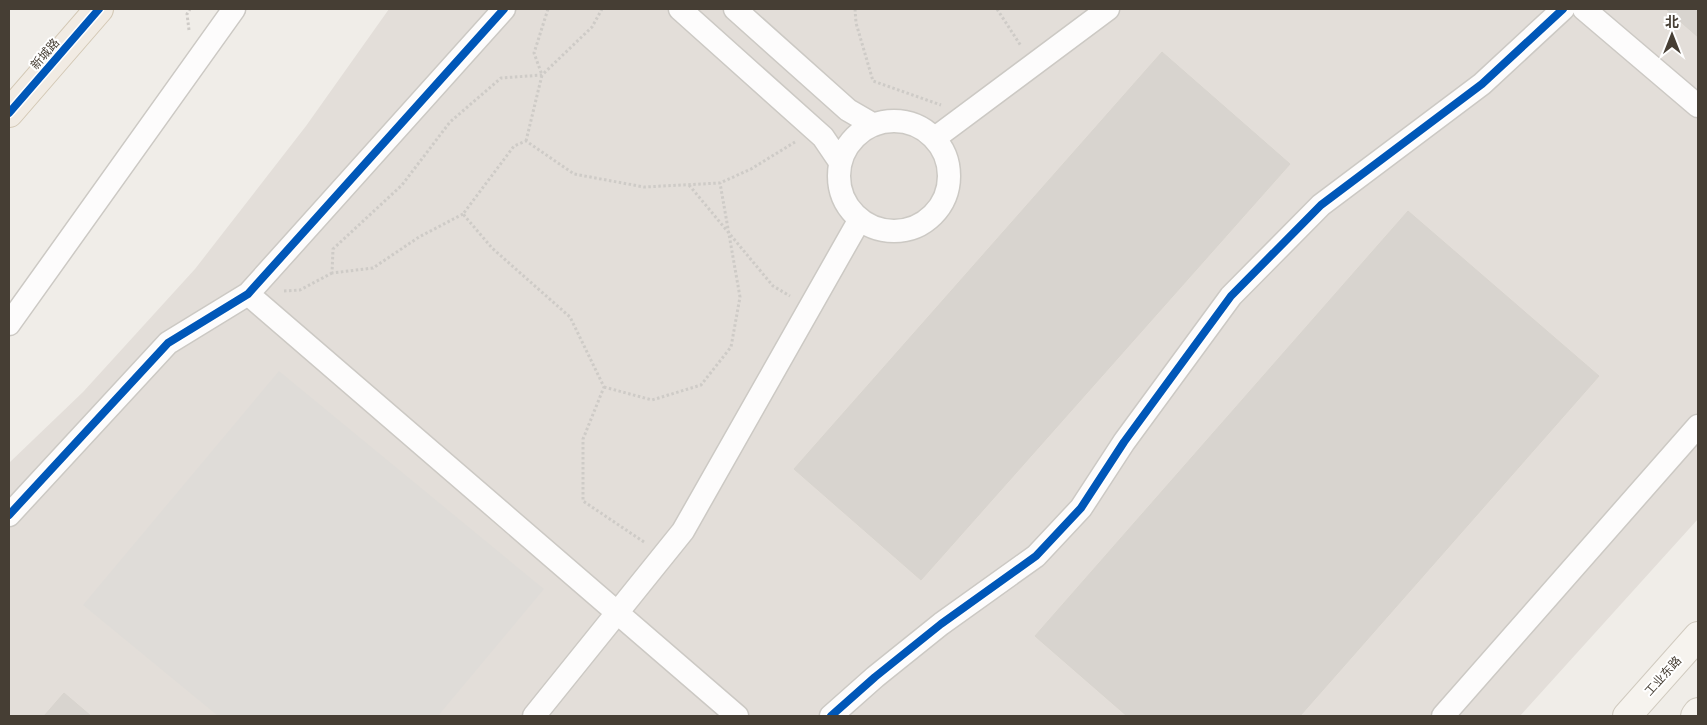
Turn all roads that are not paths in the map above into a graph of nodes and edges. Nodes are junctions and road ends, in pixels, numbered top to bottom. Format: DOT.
graph roads {
  1 [pos="99,9"];
  2 [pos="234,9"];
  3 [pos="504,9"];
  4 [pos="680,9"];
  5 [pos="735,9"];
  6 [pos="1108,9"];
  7 [pos="1563,9"];
  8 [pos="1584,9"];
  9 [pos="1698,106"];
  10 [pos="9,113"];
  11 [pos="874,125"];
  12 [pos="935,138"];
  13 [pos="840,162"];
  14 [pos="860,219"];
  15 [pos="248,294"];
  16 [pos="9,324"];
  17 [pos="1698,426"];
  18 [pos="9,515"];
  19 [pos="617,613"];
  20 [pos="1698,636"];
  21 [pos="1698,712"];
  22 [pos="534,716"];
  23 [pos="737,716"];
  24 [pos="831,716"];
  25 [pos="1442,716"];
  26 [pos="1627,716"];
  27 [pos="1695,716"];
  1 -- 10 [label="main road, 新城路"];
  2 -- 16 [label="street"];
  3 -- 15 [label="street"];
  4 -- 13 [label="street"];
  5 -- 11 [label="street"];
  6 -- 12 [label="street"];
  7 -- 24 [label="street"];
  8 -- 9 [label="street"];
  11 -- 12 [label="street"];
  11 -- 13 [label="street"];
  12 -- 14 [label="street"];
  13 -- 14 [label="street"];
  14 -- 19 [label="street"];
  15 -- 18 [label="street"];
  15 -- 19 [label="street"];
  17 -- 25 [label="street"];
  19 -- 22 [label="street"];
  19 -- 23 [label="street"];
  20 -- 26 [label="main road, 工业东路"];
  21 -- 27 [label="main road"];
}
